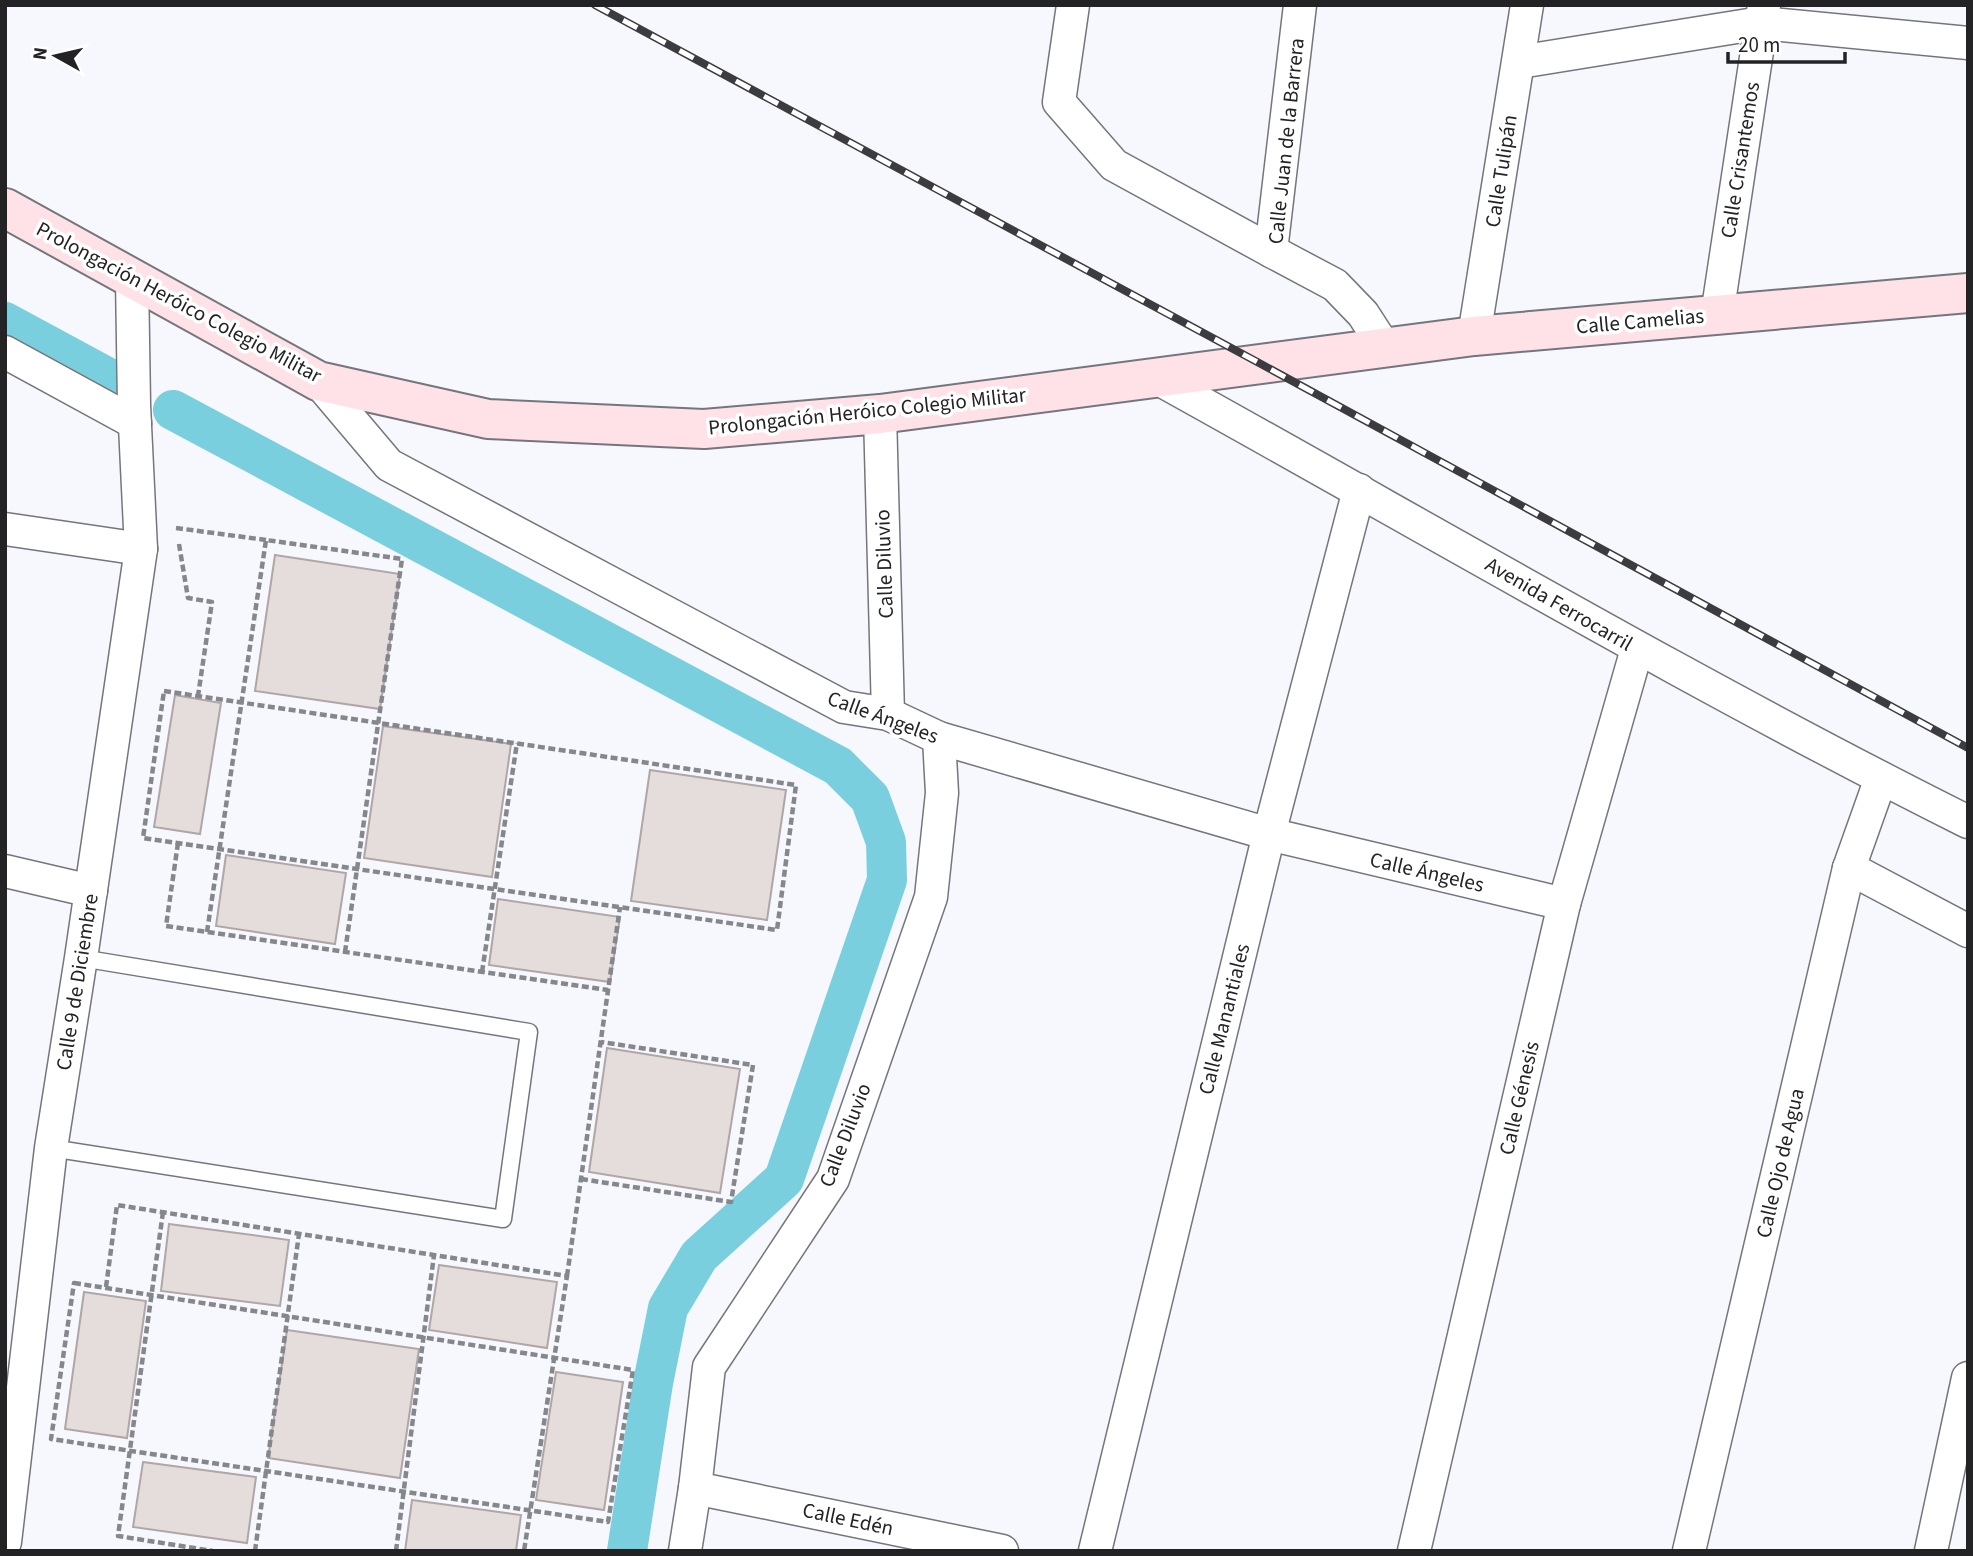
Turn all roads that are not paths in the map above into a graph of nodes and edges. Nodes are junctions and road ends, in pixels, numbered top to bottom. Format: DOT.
graph roads {
  1 [pos="1073,5"];
  2 [pos="1300,5"];
  3 [pos="1527,5"];
  4 [pos="1763,14"];
  5 [pos="1968,43"];
  6 [pos="1519,62"];
  7 [pos="5,208"];
  8 [pos="1271,251"];
  9 [pos="132,277"];
  10 [pos="1968,293"];
  11 [pos="1717,314"];
  12 [pos="1474,336"];
  13 [pos="1385,348"];
  14 [pos="5,352"];
  15 [pos="1314,357"];
  16 [pos="1155,377"];
  17 [pos="318,381"];
  18 [pos="880,414"];
  19 [pos="135,423"];
  20 [pos="1359,490"];
  21 [pos="5,529"];
  22 [pos="141,549"];
  23 [pos="1637,649"];
  24 [pos="888,714"];
  25 [pos="939,738"];
  26 [pos="1881,779"];
  27 [pos="1968,822"];
  28 [pos="1269,834"];
  29 [pos="1849,868"];
  30 [pos="5,872"];
  31 [pos="92,891"];
  32 [pos="1564,904"];
  33 [pos="1968,931"];
  34 [pos="81,958"];
  35 [pos="51,1148"];
  36 [pos="1968,1378"];
  37 [pos="695,1488"];
  38 [pos="5,1542"];
  39 [pos="685,1551"];
  40 [pos="1002,1551"];
  41 [pos="1095,1551"];
  42 [pos="1414,1551"];
  43 [pos="1689,1551"];
  44 [pos="1931,1551"];
  1 -- 8 [label="street"];
  2 -- 8 [label="street, Calle Juan de la Barrera"];
  3 -- 6 [label="street, Calle Tulipán"];
  4 -- 5 [label="street"];
  4 -- 6 [label="street"];
  4 -- 11 [label="street, Calle Crisantemos"];
  6 -- 12 [label="street, Calle Tulipán"];
  7 -- 9 [label="street, Prolongación Heróico Colegio Militar"];
  8 -- 13 [label="street, Calle Juan de la Barrera"];
  9 -- 17 [label="street, Prolongación Heróico Colegio Militar"];
  9 -- 19 [label="street, Calle 9 de Diciembre"];
  10 -- 11 [label="street, Calle Camelias"];
  11 -- 12 [label="street, Calle Camelias"];
  12 -- 13 [label="street, Calle Camelias"];
  13 -- 15 [label="street, Calle Camelias"];
  14 -- 19 [label="street"];
  15 -- 16 [label="street, Prolongación Heróico Colegio Militar"];
  16 -- 18 [label="street, Prolongación Heróico Colegio Militar"];
  16 -- 20 [label="street, Avenida Ferrocarril"];
  17 -- 18 [label="street, Prolongación Heróico Colegio Militar"];
  17 -- 24 [label="street, Calle Ángeles"];
  18 -- 24 [label="street, Calle Diluvio"];
  19 -- 22 [label="street, Calle 9 de Diciembre"];
  20 -- 23 [label="street, Avenida Ferrocarril"];
  20 -- 28 [label="street, Calle Manantiales"];
  21 -- 22 [label="street"];
  22 -- 31 [label="street, Calle 9 de Diciembre"];
  23 -- 26 [label="street, Avenida Ferrocarril"];
  23 -- 32 [label="street, Calle Génesis"];
  24 -- 25 [label="street, Calle Ángeles"];
  25 -- 28 [label="street, Calle Ángeles"];
  25 -- 37 [label="street, Calle Diluvio"];
  26 -- 27 [label="street, Avenida Ferrocarril"];
  26 -- 29 [label="street, Calle Ojo de Agua"];
  28 -- 32 [label="street, Calle Ángeles"];
  28 -- 41 [label="street, Calle Manantiales"];
  29 -- 33 [label="street"];
  29 -- 43 [label="street, Calle Ojo de Agua"];
  30 -- 31 [label="street"];
  31 -- 34 [label="street, Calle 9 de Diciembre"];
  32 -- 42 [label="street, Calle Génesis"];
  34 -- 35 [label="street, Calle 9 de Diciembre"];
  34 -- 35 [label="lane"];
  35 -- 38 [label="street, Calle 9 de Diciembre"];
  36 -- 44 [label="street"];
  37 -- 39 [label="street, Calle Diluvio"];
  37 -- 40 [label="street, Calle Edén"];
}
